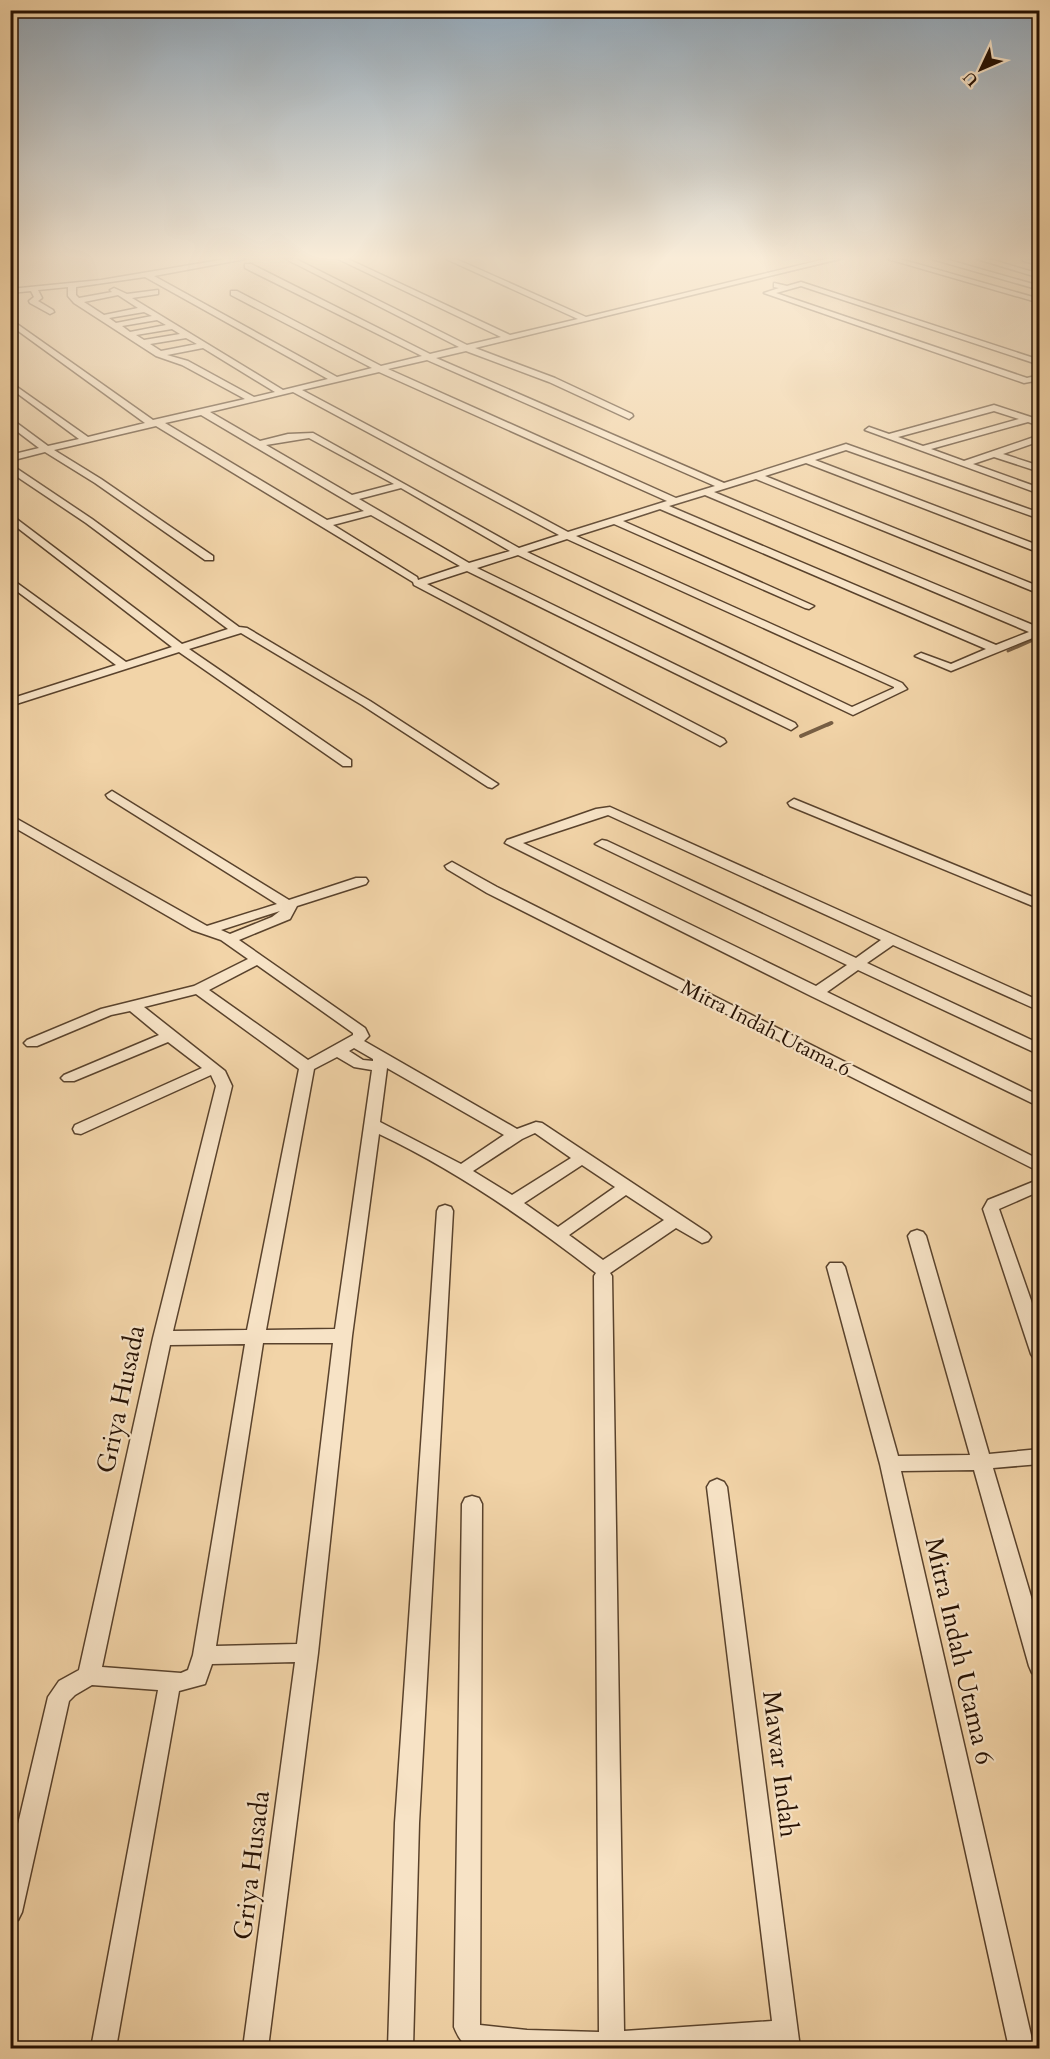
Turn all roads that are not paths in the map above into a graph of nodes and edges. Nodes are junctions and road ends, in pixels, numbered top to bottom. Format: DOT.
graph roads {
  1 [pos="58,355"];
  2 [pos="161,355"];
  3 [pos="221,355"];
  4 [pos="292,355"];
  5 [pos="355,355"];
  6 [pos="424,355"];
  7 [pos="436,355"];
  8 [pos="485,355"];
  9 [pos="950,355"];
  10 [pos="1016,355"];
  11 [pos="428,357"];
  12 [pos="185,363"];
  13 [pos="1040,363"];
  14 [pos="384,370"];
  15 [pos="1040,377"];
  16 [pos="335,379"];
  17 [pos="10,384"];
  18 [pos="293,389"];
  19 [pos="281,392"];
  20 [pos="252,399"];
  21 [pos="201,411"];
  22 [pos="629,416"];
  23 [pos="1028,419"];
  24 [pos="10,421"];
  25 [pos="153,422"];
  26 [pos="1040,423"];
  27 [pos="869,430"];
  28 [pos="889,437"];
  29 [pos="1040,438"];
  30 [pos="85,439"];
  31 [pos="260,444"];
  32 [pos="1022,444"];
  33 [pos="46,448"];
  34 [pos="922,449"];
  35 [pos="1040,450"];
  36 [pos="994,453"];
  37 [pos="10,458"];
  38 [pos="807,460"];
  39 [pos="964,464"];
  40 [pos="10,466"];
  41 [pos="1040,469"];
  42 [pos="757,476"];
  43 [pos="403,485"];
  44 [pos="721,485"];
  45 [pos="704,491"];
  46 [pos="1040,491"];
  47 [pos="353,498"];
  48 [pos="673,500"];
  49 [pos="658,505"];
  50 [pos="374,511"];
  51 [pos="1040,516"];
  52 [pos="10,517"];
  53 [pos="613,520"];
  54 [pos="324,524"];
  55 [pos="566,535"];
  56 [pos="1040,550"];
  57 [pos="518,551"];
  58 [pos="209,558"];
  59 [pos="468,567"];
  60 [pos="413,579"];
  61 [pos="10,581"];
  62 [pos="1040,591"];
  63 [pos="808,606"];
  64 [pos="236,630"];
  65 [pos="1039,632"];
  66 [pos="180,648"];
  67 [pos="995,649"];
  68 [pos="921,656"];
  69 [pos="124,666"];
  70 [pos="10,703"];
  71 [pos="791,726"];
  72 [pos="720,742"];
  73 [pos="347,763"];
  74 [pos="492,784"];
  75 [pos="112,795"];
  76 [pos="794,803"];
  77 [pos="10,819"];
  78 [pos="602,844"];
  79 [pos="452,866"];
  80 [pos="361,881"];
  81 [pos="1040,905"];
  82 [pos="288,910"];
  83 [pos="208,930"];
  84 [pos="229,939"];
  85 [pos="892,939"];
  86 [pos="258,959"];
  87 [pos="856,964"];
  88 [pos="199,989"];
  89 [pos="816,993"];
  90 [pos="132,1005"];
  91 [pos="1040,1006"];
  92 [pos="169,1036"];
  93 [pos="354,1042"];
  94 [pos="32,1043"];
  95 [pos="337,1050"];
  96 [pos="1040,1050"];
  97 [pos="380,1062"];
  98 [pos="306,1067"];
  99 [pos="212,1069"];
  100 [pos="69,1078"];
  101 [pos="1040,1102"];
  102 [pos="81,1129"];
  103 [pos="370,1130"];
  104 [pos="516,1135"];
  105 [pos="582,1158"];
  106 [pos="1040,1167"];
  107 [pos="461,1171"];
  108 [pos="1040,1184"];
  109 [pos="626,1187"];
  110 [pos="512,1203"];
  111 [pos="446,1211"];
  112 [pos="676,1220"];
  113 [pos="559,1234"];
  114 [pos="917,1236"];
  115 [pos="702,1238"];
  116 [pos="836,1267"];
  117 [pos="603,1276"];
  118 [pos="343,1336"];
  119 [pos="162,1338"];
  120 [pos="255,1338"];
  121 [pos="1040,1354"];
  122 [pos="1040,1456"];
  123 [pos="981,1462"];
  124 [pos="890,1464"];
  125 [pos="717,1487"];
  126 [pos="472,1504"];
  127 [pos="307,1653"];
  128 [pos="204,1654"];
  129 [pos="1040,1666"];
  130 [pos="89,1675"];
  131 [pos="170,1681"];
  132 [pos="10,1912"];
  133 [pos="787,2041"];
  134 [pos="527,2046"];
  135 [pos="612,2047"];
  136 [pos="104,2049"];
  137 [pos="256,2049"];
  138 [pos="400,2049"];
  139 [pos="1022,2049"];
  1 -- 25 [label="street"];
  2 -- 12 [label="street"];
  3 -- 12 [label="street"];
  3 -- 19 [label="street"];
  4 -- 16 [label="street"];
  5 -- 14 [label="street"];
  6 -- 11 [label="street"];
  7 -- 11 [label="street"];
  8 -- 22 [label="street"];
  9 -- 15 [label="street"];
  10 -- 13 [label="street"];
  11 -- 14 [label="street"];
  11 -- 44 [label="street"];
  12 -- 20 [label="street"];
  14 -- 16 [label="street"];
  14 -- 48 [label="street"];
  16 -- 18 [label="street"];
  17 -- 30 [label="street"];
  18 -- 19 [label="street"];
  18 -- 55 [label="street"];
  19 -- 20 [label="street"];
  20 -- 21 [label="street"];
  21 -- 25 [label="street"];
  21 -- 31 [label="street"];
  23 -- 26 [label="street"];
  23 -- 28 [label="street"];
  23 -- 34 [label="street"];
  24 -- 33 [label="street"];
  25 -- 30 [label="street"];
  25 -- 54 [label="street"];
  27 -- 28 [label="street"];
  28 -- 34 [label="street"];
  29 -- 32 [label="street"];
  30 -- 33 [label="street"];
  31 -- 43 [label="street"];
  31 -- 47 [label="street"];
  32 -- 35 [label="street"];
  32 -- 36 [label="street"];
  33 -- 37 [label="street"];
  33 -- 58 [label="street"];
  34 -- 39 [label="street"];
  36 -- 39 [label="street"];
  36 -- 41 [label="street"];
  38 -- 42 [label="street"];
  38 -- 51 [label="street"];
  38 -- 56 [label="street"];
  39 -- 46 [label="street"];
  40 -- 64 [label="street"];
  42 -- 44 [label="street"];
  42 -- 62 [label="street"];
  43 -- 47 [label="street"];
  43 -- 57 [label="street"];
  44 -- 45 [label="street"];
  45 -- 48 [label="street"];
  45 -- 65 [label="street"];
  47 -- 50 [label="street"];
  48 -- 49 [label="street"];
  49 -- 53 [label="street"];
  49 -- 67 [label="street"];
  50 -- 54 [label="street"];
  50 -- 59 [label="street"];
  52 -- 66 [label="street"];
  53 -- 55 [label="street"];
  53 -- 63 [label="street"];
  54 -- 60 [label="street"];
  55 -- 57 [label="street"];
  55 -- 57 [label="street"];
  57 -- 59 [label="street"];
  59 -- 71 [label="street"];
  59 -- 72 [label="street"];
  61 -- 69 [label="street"];
  64 -- 66 [label="street"];
  64 -- 74 [label="street"];
  65 -- 67 [label="street"];
  66 -- 69 [label="street"];
  66 -- 73 [label="street"];
  67 -- 68 [label="street"];
  69 -- 70 [label="street"];
  75 -- 82 [label="street"];
  76 -- 81 [label="street"];
  77 -- 83 [label="street"];
  78 -- 87 [label="street"];
  79 -- 106 [label="street, Mitra Indah Utama 6"];
  80 -- 82 [label="street"];
  82 -- 83 [label="street"];
  82 -- 84 [label="street"];
  83 -- 84 [label="street"];
  84 -- 86 [label="street"];
  85 -- 87 [label="street"];
  85 -- 89 [label="street"];
  85 -- 91 [label="street"];
  86 -- 88 [label="street"];
  86 -- 93 [label="street"];
  87 -- 89 [label="street"];
  87 -- 96 [label="street"];
  88 -- 90 [label="street"];
  88 -- 98 [label="street"];
  89 -- 101 [label="street"];
  90 -- 92 [label="street"];
  90 -- 94 [label="street"];
  92 -- 99 [label="street"];
  92 -- 100 [label="street"];
  93 -- 95 [label="street"];
  93 -- 97 [label="street"];
  95 -- 97 [label="street"];
  95 -- 98 [label="street"];
  97 -- 103 [label="street, Griya Husada"];
  97 -- 104 [label="street"];
  98 -- 120 [label="street"];
  99 -- 102 [label="street"];
  99 -- 119 [label="street, Griya Husada"];
  103 -- 107 [label="street"];
  103 -- 118 [label="street, Griya Husada"];
  104 -- 105 [label="street"];
  104 -- 107 [label="street"];
  105 -- 109 [label="street"];
  105 -- 110 [label="street"];
  107 -- 110 [label="street"];
  108 -- 121 [label="street"];
  109 -- 112 [label="street"];
  109 -- 113 [label="street"];
  110 -- 113 [label="street"];
  111 -- 138 [label="street"];
  112 -- 113 [label="street"];
  112 -- 115 [label="street"];
  114 -- 123 [label="street"];
  116 -- 124 [label="street, Mitra Indah Utama 6"];
  117 -- 135 [label="street"];
  118 -- 120 [label="street"];
  118 -- 127 [label="street, Griya Husada"];
  119 -- 120 [label="street"];
  119 -- 130 [label="street, Griya Husada"];
  120 -- 128 [label="street"];
  122 -- 123 [label="street"];
  123 -- 124 [label="street"];
  123 -- 129 [label="street"];
  124 -- 139 [label="street, Mitra Indah Utama 6"];
  125 -- 133 [label="street, Mawar Indah"];
  126 -- 134 [label="street"];
  127 -- 128 [label="street"];
  127 -- 137 [label="street, Griya Husada"];
  128 -- 131 [label="street"];
  130 -- 131 [label="street"];
  130 -- 132 [label="street"];
  131 -- 136 [label="street"];
  133 -- 135 [label="street"];
  134 -- 135 [label="street"];
}
